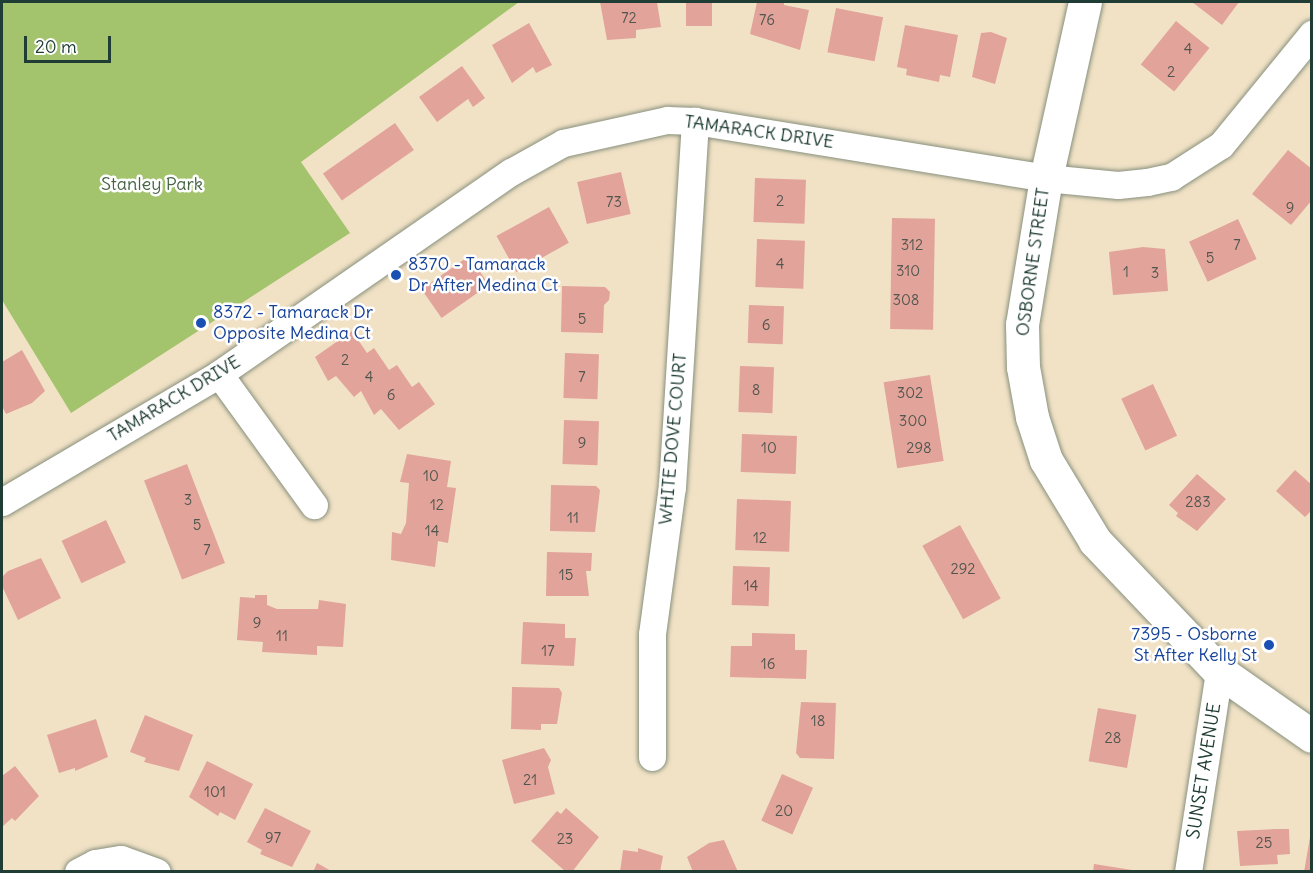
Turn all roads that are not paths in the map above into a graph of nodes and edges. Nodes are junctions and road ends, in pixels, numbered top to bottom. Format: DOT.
graph roads {
  1 [pos="1085,2"];
  2 [pos="1311,34"];
  3 [pos="695,121"];
  4 [pos="1046,178"];
  5 [pos="219,374"];
  6 [pos="2,502"];
  7 [pos="314,505"];
  8 [pos="1219,671"];
  9 [pos="1311,736"];
  10 [pos="652,757"];
  11 [pos="78,872"];
  12 [pos="157,872"];
  13 [pos="1188,872"];
  1 -- 4 [label="street, OSBORNE STREET"];
  2 -- 4 [label="street, TAMARACK DRIVE"];
  3 -- 4 [label="street, TAMARACK DRIVE"];
  3 -- 5 [label="street, TAMARACK DRIVE"];
  3 -- 10 [label="street, WHITE DOVE COURT"];
  4 -- 8 [label="street, OSBORNE STREET"];
  5 -- 6 [label="street, TAMARACK DRIVE"];
  5 -- 7 [label="street"];
  8 -- 9 [label="street, OSBORNE STREET"];
  8 -- 13 [label="street, SUNSET AVENUE"];
  11 -- 12 [label="street"];
}
